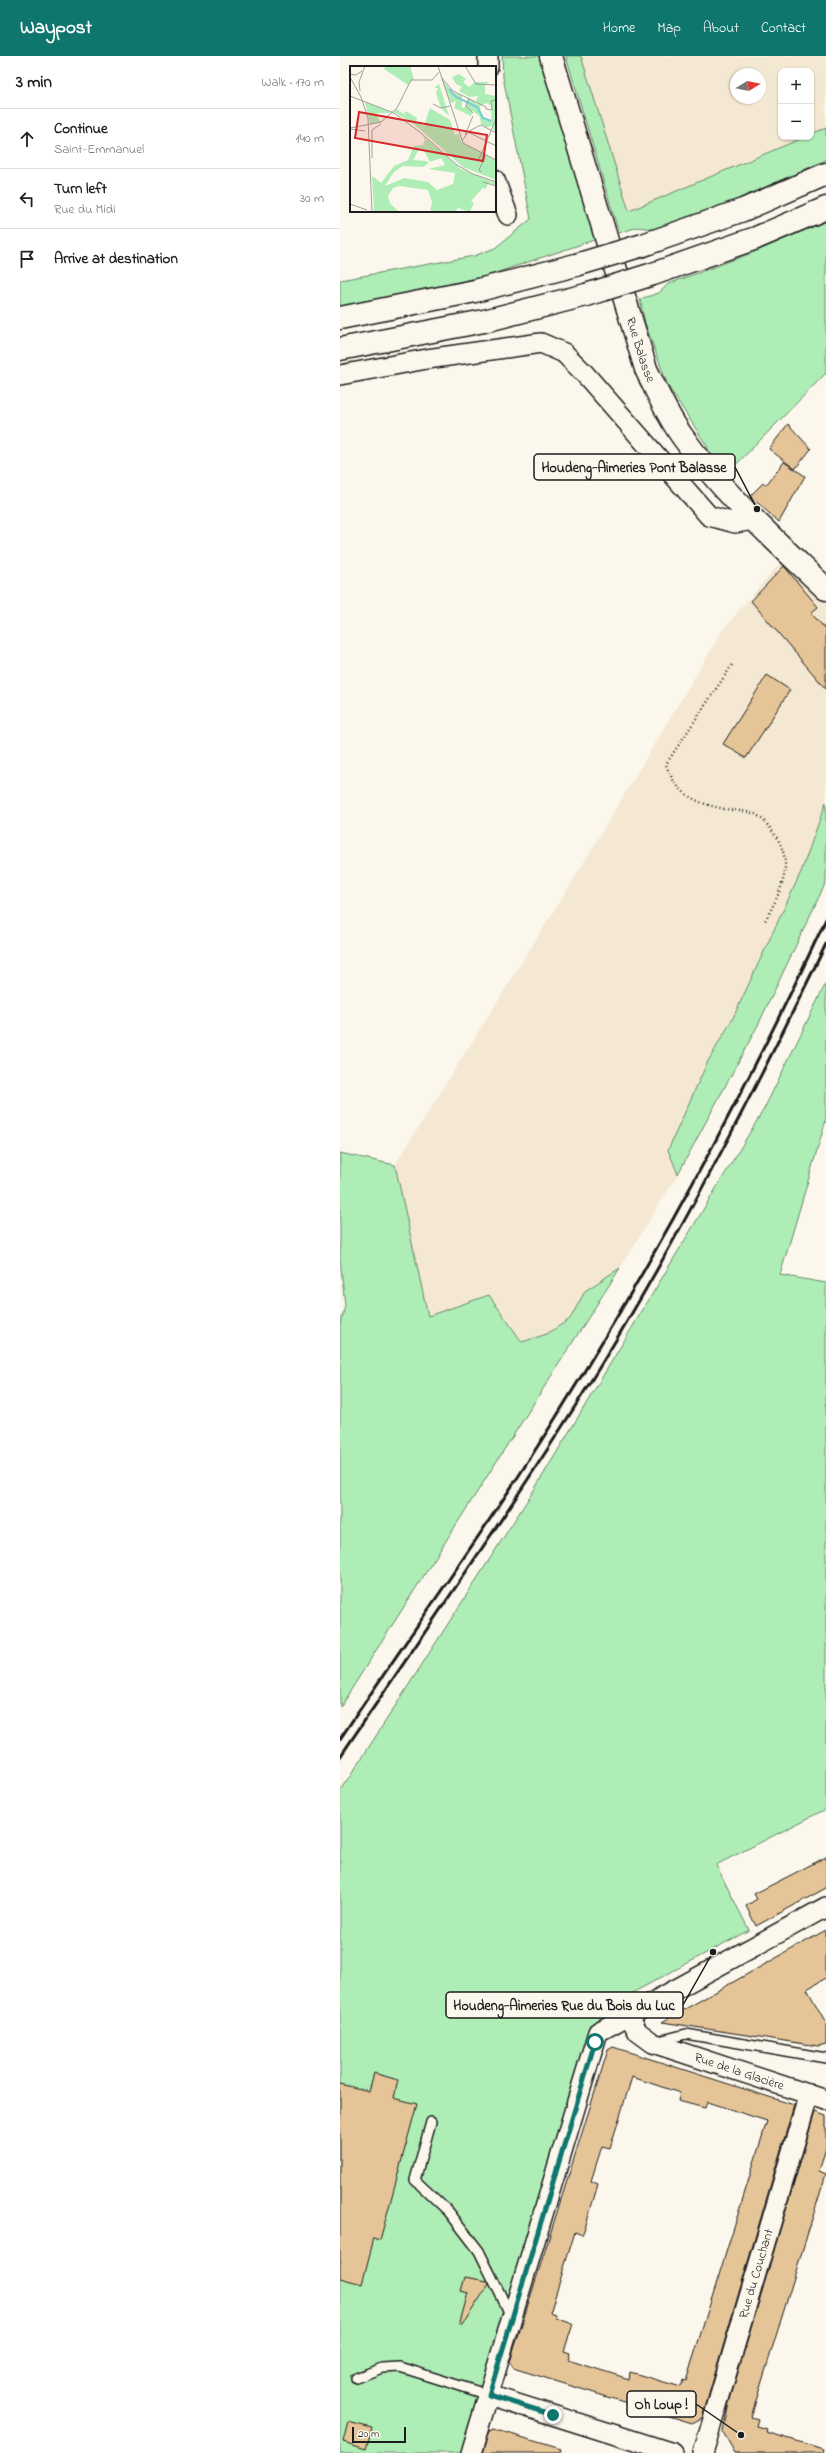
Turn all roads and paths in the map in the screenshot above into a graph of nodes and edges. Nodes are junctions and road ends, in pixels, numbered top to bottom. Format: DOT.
graph roads {
  1 [pos="551,56"];
  2 [pos="826,174"];
  3 [pos="496,183"];
  4 [pos="826,208"];
  5 [pos="508,216"];
  6 [pos="340,318"];
  7 [pos="340,349"];
  8 [pos="340,375"];
  9 [pos="754,520"];
  10 [pos="826,589"];
  11 [pos="732,665"];
  12 [pos="765,921"];
  13 [pos="826,1908"];
  14 [pos="628,2014"];
  15 [pos="653,2043"];
  16 [pos="826,2058"];
  17 [pos="818,2097"];
  18 [pos="431,2122"];
  19 [pos="512,2319"];
  20 [pos="356,2378"];
  21 [pos="489,2395"];
  22 [pos="471,2453"];
  23 [pos="673,2453"];
  24 [pos="703,2453"];
  1 -- 9 [label="main road, Rue Balasse"];
  2 -- 6 [label="main road, bridge"];
  3 -- 5 [label="street"];
  4 -- 7 [label="main road, bridge"];
  8 -- 9 [label="street"];
  9 -- 10 [label="main road, Rue Balasse"];
  11 -- 12 [label="path"];
  13 -- 14 [label="street"];
  14 -- 15 [label="street, Rue de la Glacière"];
  14 -- 19 [label="street"];
  15 -- 16 [label="lane, Rue de la Glacière"];
  15 -- 17 [label="street, Rue de la Glacière"];
  17 -- 24 [label="street, Rue du Couchant"];
  18 -- 19 [label="lane"];
  19 -- 21 [label="street"];
  20 -- 21 [label="lane"];
  21 -- 22 [label="street"];
  21 -- 23 [label="street"];
}
